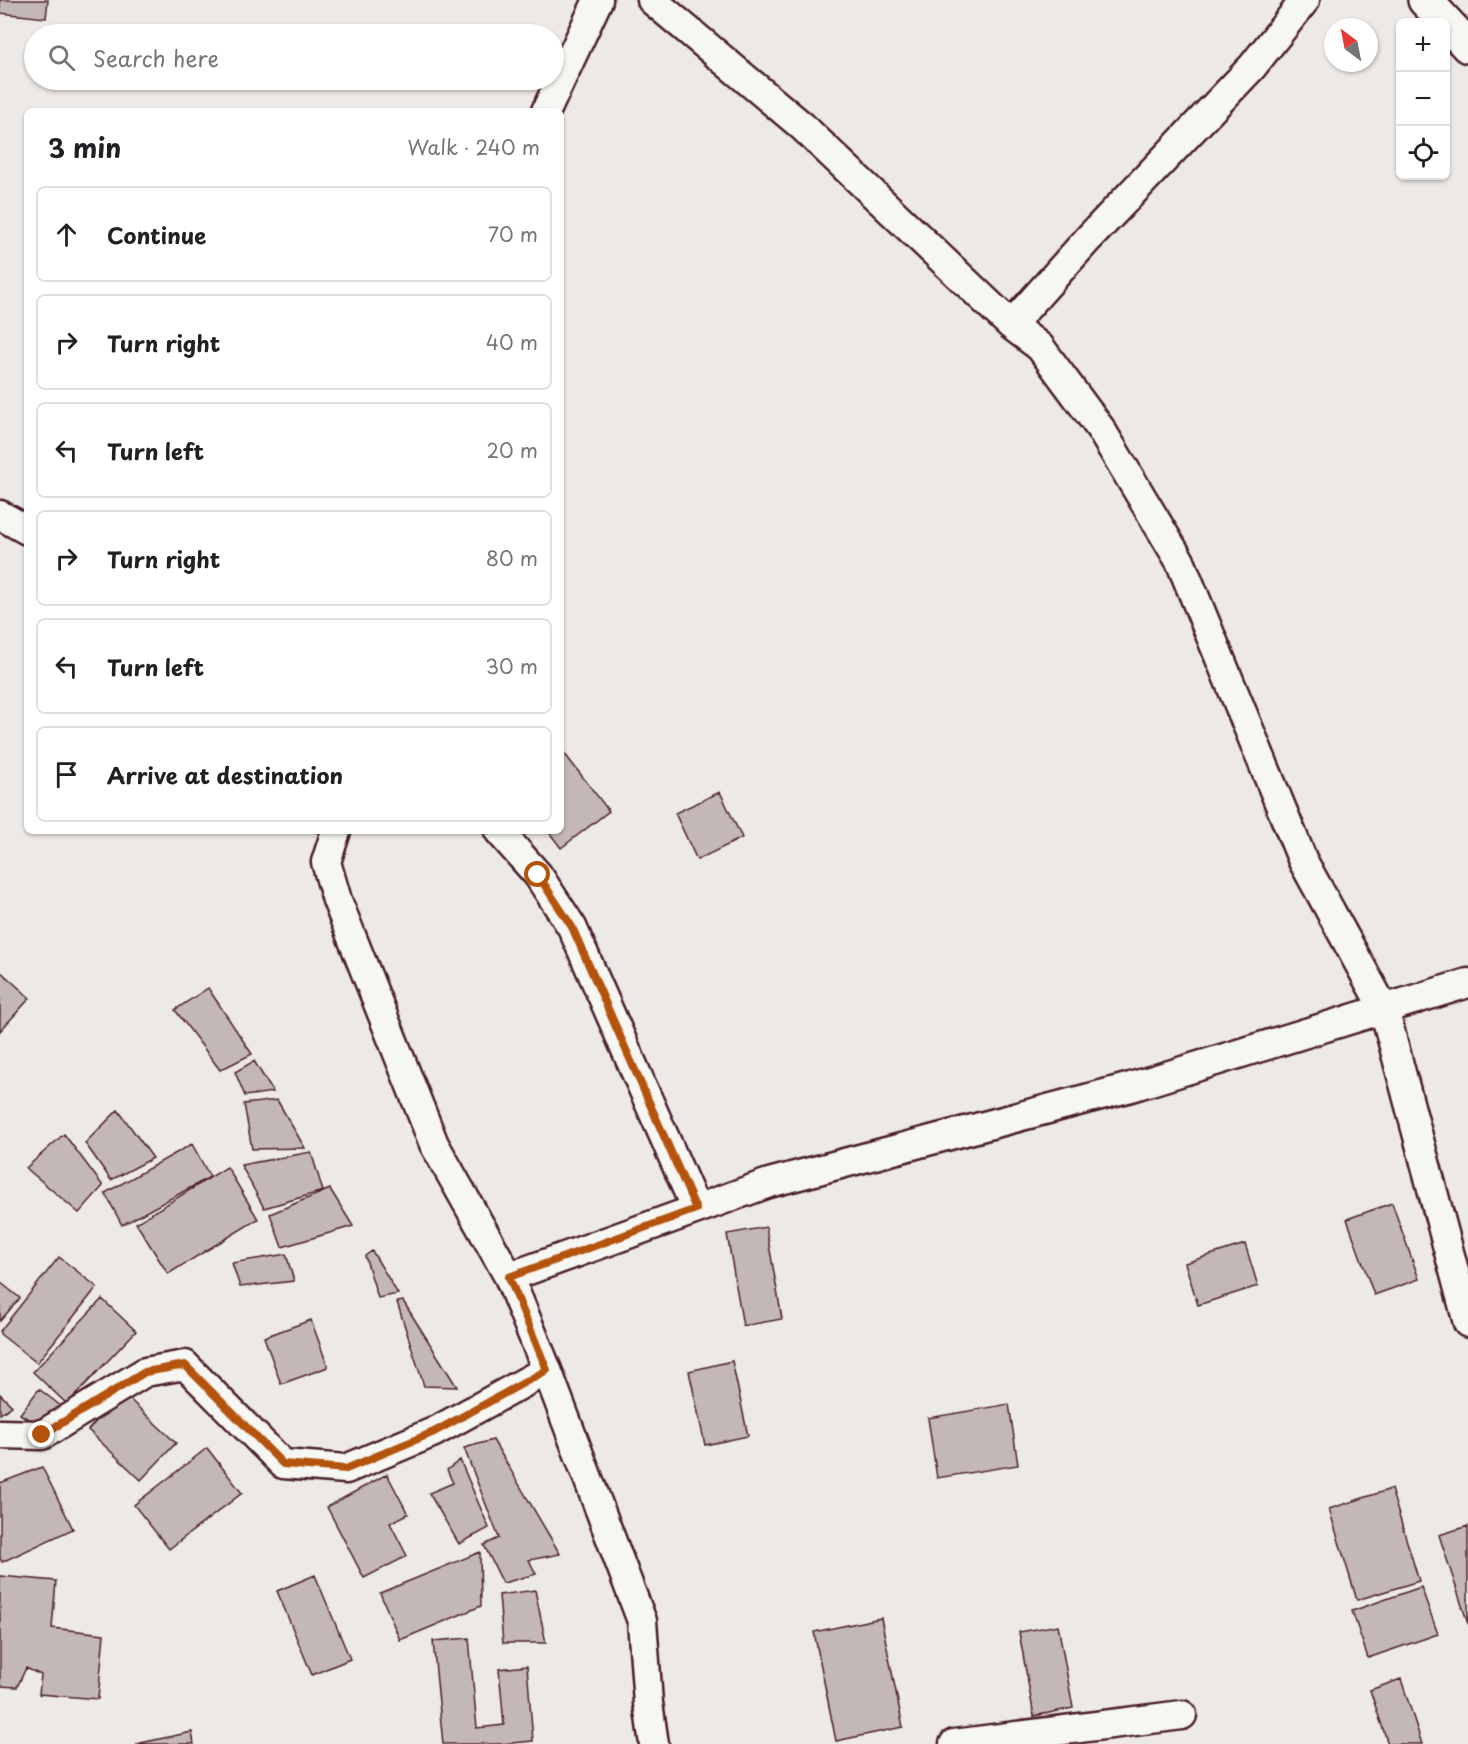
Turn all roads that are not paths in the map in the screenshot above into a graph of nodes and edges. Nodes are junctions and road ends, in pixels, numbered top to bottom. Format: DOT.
graph roads {
  1 [pos="598,0"];
  2 [pos="652,0"];
  3 [pos="1305,0"];
  4 [pos="1425,0"];
  5 [pos="1468,46"];
  6 [pos="564,73"];
  7 [pos="556,90"];
  8 [pos="547,108"];
  9 [pos="1011,325"];
  10 [pos="0,515"];
  11 [pos="24,528"];
  12 [pos="335,834"];
  13 [pos="502,834"];
  14 [pos="1468,983"];
  15 [pos="1384,1009"];
  16 [pos="696,1209"];
  17 [pos="509,1277"];
  18 [pos="1468,1323"];
  19 [pos="547,1370"];
  20 [pos="0,1434"];
  21 [pos="1182,1715"];
  22 [pos="654,1744"];
  23 [pos="954,1744"];
  1 -- 6 [label="street"];
  2 -- 9 [label="street"];
  3 -- 9 [label="street"];
  4 -- 5 [label="highway"];
  7 -- 8 [label="street"];
  9 -- 15 [label="street"];
  10 -- 11 [label="street"];
  12 -- 17 [label="street"];
  13 -- 16 [label="street"];
  14 -- 15 [label="street"];
  15 -- 16 [label="street"];
  15 -- 18 [label="street"];
  16 -- 17 [label="street"];
  17 -- 19 [label="street"];
  19 -- 20 [label="street"];
  19 -- 22 [label="street"];
  21 -- 23 [label="street"];
}
